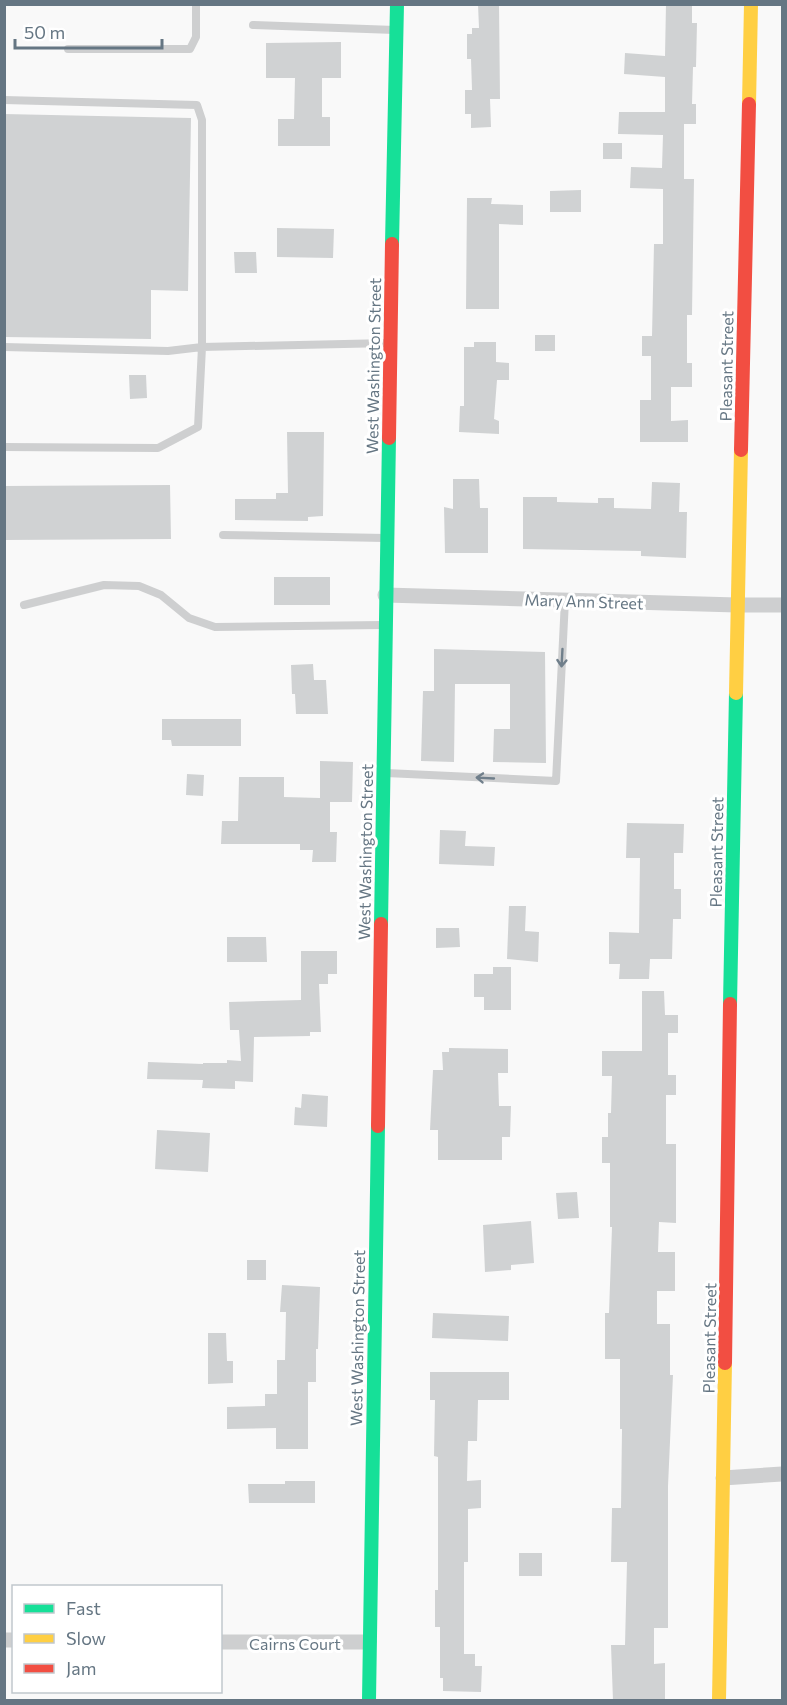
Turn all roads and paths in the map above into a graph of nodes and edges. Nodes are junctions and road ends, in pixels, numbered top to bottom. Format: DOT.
graph roads {
  1 [pos="196,4"];
  2 [pos="397,4"];
  3 [pos="751,4"];
  4 [pos="253,25"];
  5 [pos="396,30"];
  6 [pos="68,49"];
  7 [pos="4,100"];
  8 [pos="390,343"];
  9 [pos="4,347"];
  10 [pos="202,347"];
  11 [pos="4,447"];
  12 [pos="223,535"];
  13 [pos="387,538"];
  14 [pos="385,595"];
  15 [pos="565,600"];
  16 [pos="24,605"];
  17 [pos="737,605"];
  18 [pos="783,605"];
  19 [pos="385,625"];
  20 [pos="382,773"];
  21 [pos="783,1474"];
  22 [pos="723,1478"];
  23 [pos="222,1642"];
  24 [pos="369,1642"];
  25 [pos="369,1701"];
  26 [pos="719,1701"];
  1 -- 6 [label="lane"];
  2 -- 5 [label="main road, West Washington Street"];
  3 -- 17 [label="main road, Pleasant Street"];
  4 -- 5 [label="lane"];
  5 -- 8 [label="main road, West Washington Street"];
  7 -- 10 [label="lane"];
  8 -- 10 [label="lane"];
  8 -- 13 [label="main road, West Washington Street"];
  9 -- 10 [label="lane"];
  10 -- 11 [label="lane"];
  12 -- 13 [label="lane"];
  13 -- 14 [label="main road, West Washington Street"];
  14 -- 15 [label="street, Mary Ann Street"];
  14 -- 19 [label="main road, West Washington Street"];
  15 -- 17 [label="street, Mary Ann Street"];
  15 -- 20 [label="lane, one-way"];
  16 -- 19 [label="lane"];
  17 -- 18 [label="street, Mary Ann Street"];
  17 -- 22 [label="main road, Pleasant Street"];
  19 -- 20 [label="main road, West Washington Street"];
  20 -- 24 [label="main road, West Washington Street"];
  21 -- 22 [label="street"];
  22 -- 26 [label="main road, Pleasant Street"];
  23 -- 24 [label="street, Cairns Court"];
  24 -- 25 [label="main road, West Washington Street"];
}
